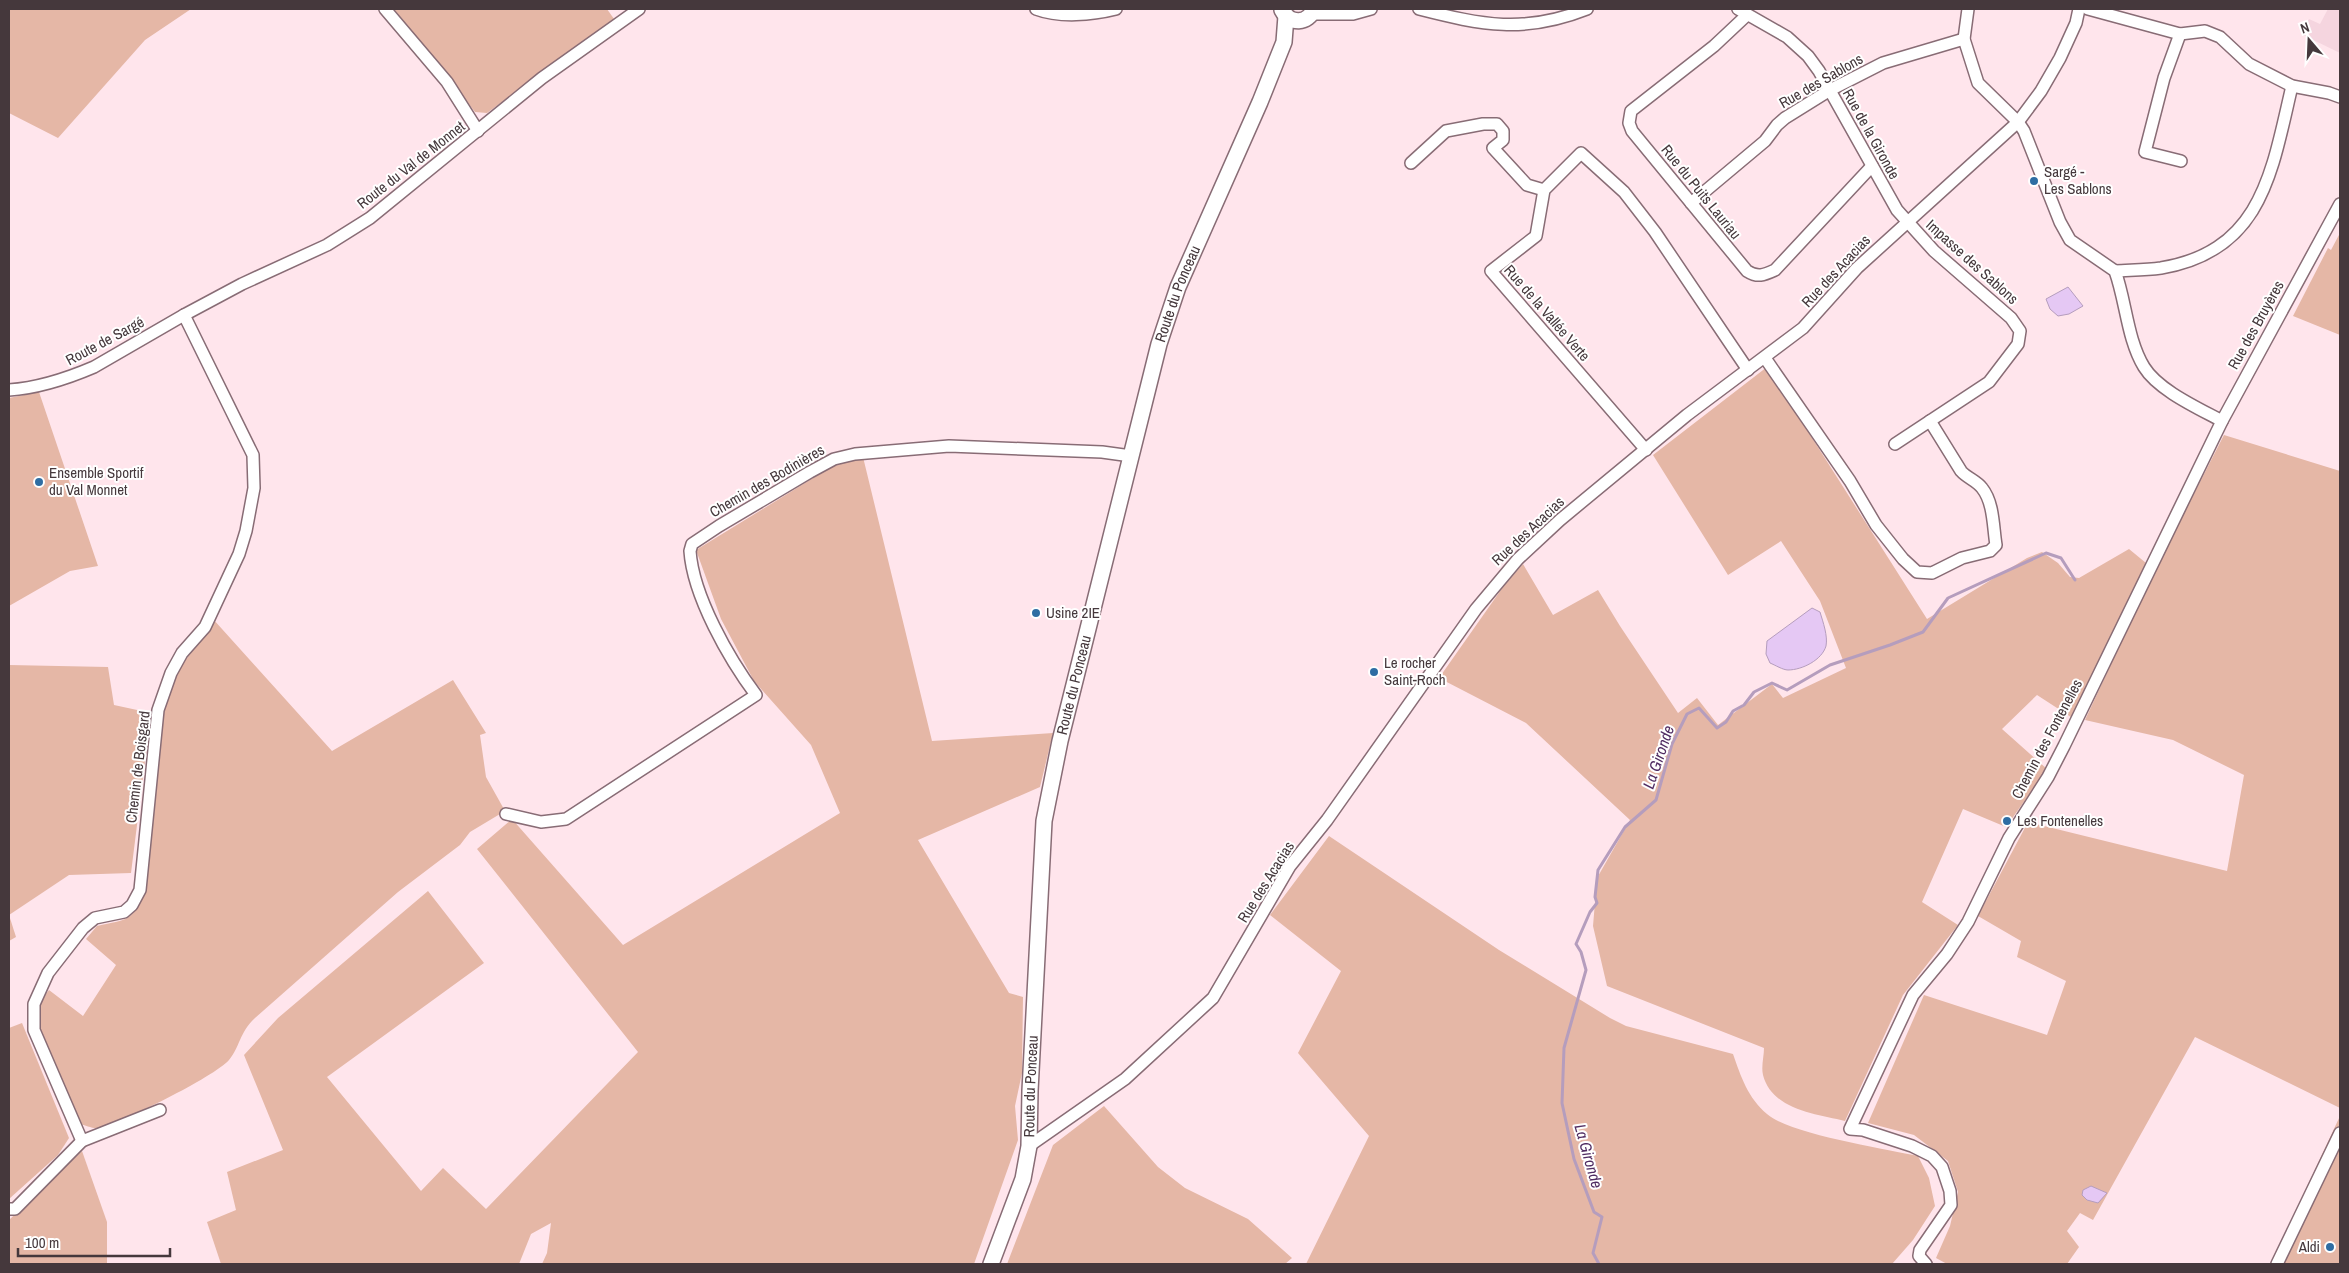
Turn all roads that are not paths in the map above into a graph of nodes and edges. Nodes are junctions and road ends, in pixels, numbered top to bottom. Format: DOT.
graph roads {
  1 [pos="385,9"];
  2 [pos="639,9"];
  3 [pos="1036,9"];
  4 [pos="1116,9"];
  5 [pos="1331,9"];
  6 [pos="1371,9"];
  7 [pos="1419,9"];
  8 [pos="1587,9"];
  9 [pos="1968,9"];
  10 [pos="2078,9"];
  11 [pos="2088,9"];
  12 [pos="1742,12"];
  13 [pos="1299,14"];
  14 [pos="1342,14"];
  15 [pos="2180,34"];
  16 [pos="1964,40"];
  17 [pos="2292,86"];
  18 [pos="1830,90"];
  19 [pos="2340,98"];
  20 [pos="2018,122"];
  21 [pos="478,131"];
  22 [pos="2181,161"];
  23 [pos="1411,163"];
  24 [pos="1872,166"];
  25 [pos="1544,190"];
  26 [pos="1691,203"];
  27 [pos="2340,204"];
  28 [pos="1906,222"];
  29 [pos="2115,271"];
  30 [pos="184,315"];
  31 [pos="1765,358"];
  32 [pos="1748,370"];
  33 [pos="9,390"];
  34 [pos="1930,421"];
  35 [pos="2222,421"];
  36 [pos="1895,444"];
  37 [pos="1646,450"];
  38 [pos="1131,456"];
  39 [pos="2203,461"];
  40 [pos="506,814"];
  41 [pos="160,1110"];
  42 [pos="2340,1133"];
  43 [pos="82,1141"];
  44 [pos="1029,1146"];
  45 [pos="9,1210"];
  46 [pos="991,1264"];
  47 [pos="1926,1264"];
  48 [pos="2277,1264"];
  1 -- 21 [label="street"];
  2 -- 21 [label="street, Route du Val de Monnet"];
  3 -- 4 [label="street"];
  5 -- 14 [label="street"];
  6 -- 14 [label="street"];
  7 -- 8 [label="street"];
  9 -- 16 [label="street"];
  10 -- 20 [label="street, Rue des Acacias"];
  11 -- 15 [label="street"];
  12 -- 18 [label="street, Rue de la Gironde"];
  12 -- 26 [label="street, Rue du Puits Lauriau"];
  13 -- 14 [label="street"];
  13 -- 38 [label="street, Route du Ponceau"];
  15 -- 17 [label="street"];
  15 -- 22 [label="street"];
  16 -- 18 [label="street, Rue des Sablons"];
  16 -- 20 [label="street"];
  17 -- 19 [label="street"];
  17 -- 29 [label="street"];
  18 -- 24 [label="street, Rue de la Gironde"];
  18 -- 26 [label="street, Rue des Sablons"];
  20 -- 28 [label="street, Rue des Acacias"];
  20 -- 29 [label="street"];
  21 -- 30 [label="street, Route du Val de Monnet"];
  23 -- 25 [label="street"];
  24 -- 26 [label="street, Rue du Puits Lauriau"];
  24 -- 28 [label="street, Rue de la Gironde"];
  25 -- 32 [label="street"];
  25 -- 37 [label="street, Rue de la Vallée Verte"];
  27 -- 35 [label="street, Rue des Bruyères"];
  28 -- 31 [label="street, Rue des Acacias"];
  28 -- 34 [label="street, Impasse des Sablons"];
  29 -- 35 [label="street"];
  30 -- 33 [label="street, Route de Sargé"];
  30 -- 43 [label="street, Chemin de Boisgard"];
  31 -- 32 [label="street, Rue des Acacias"];
  31 -- 34 [label="street"];
  32 -- 37 [label="street, Rue des Acacias"];
  34 -- 36 [label="street, Impasse des Sablons"];
  35 -- 39 [label="street, Rue des Bruyères"];
  37 -- 44 [label="street, Rue des Acacias"];
  38 -- 40 [label="street, Chemin des Bodinières"];
  38 -- 44 [label="street, Route du Ponceau"];
  39 -- 47 [label="street, Chemin des Fontenelles"];
  41 -- 43 [label="street"];
  42 -- 48 [label="street"];
  43 -- 45 [label="street"];
  44 -- 46 [label="street, Route du Ponceau"];
}
